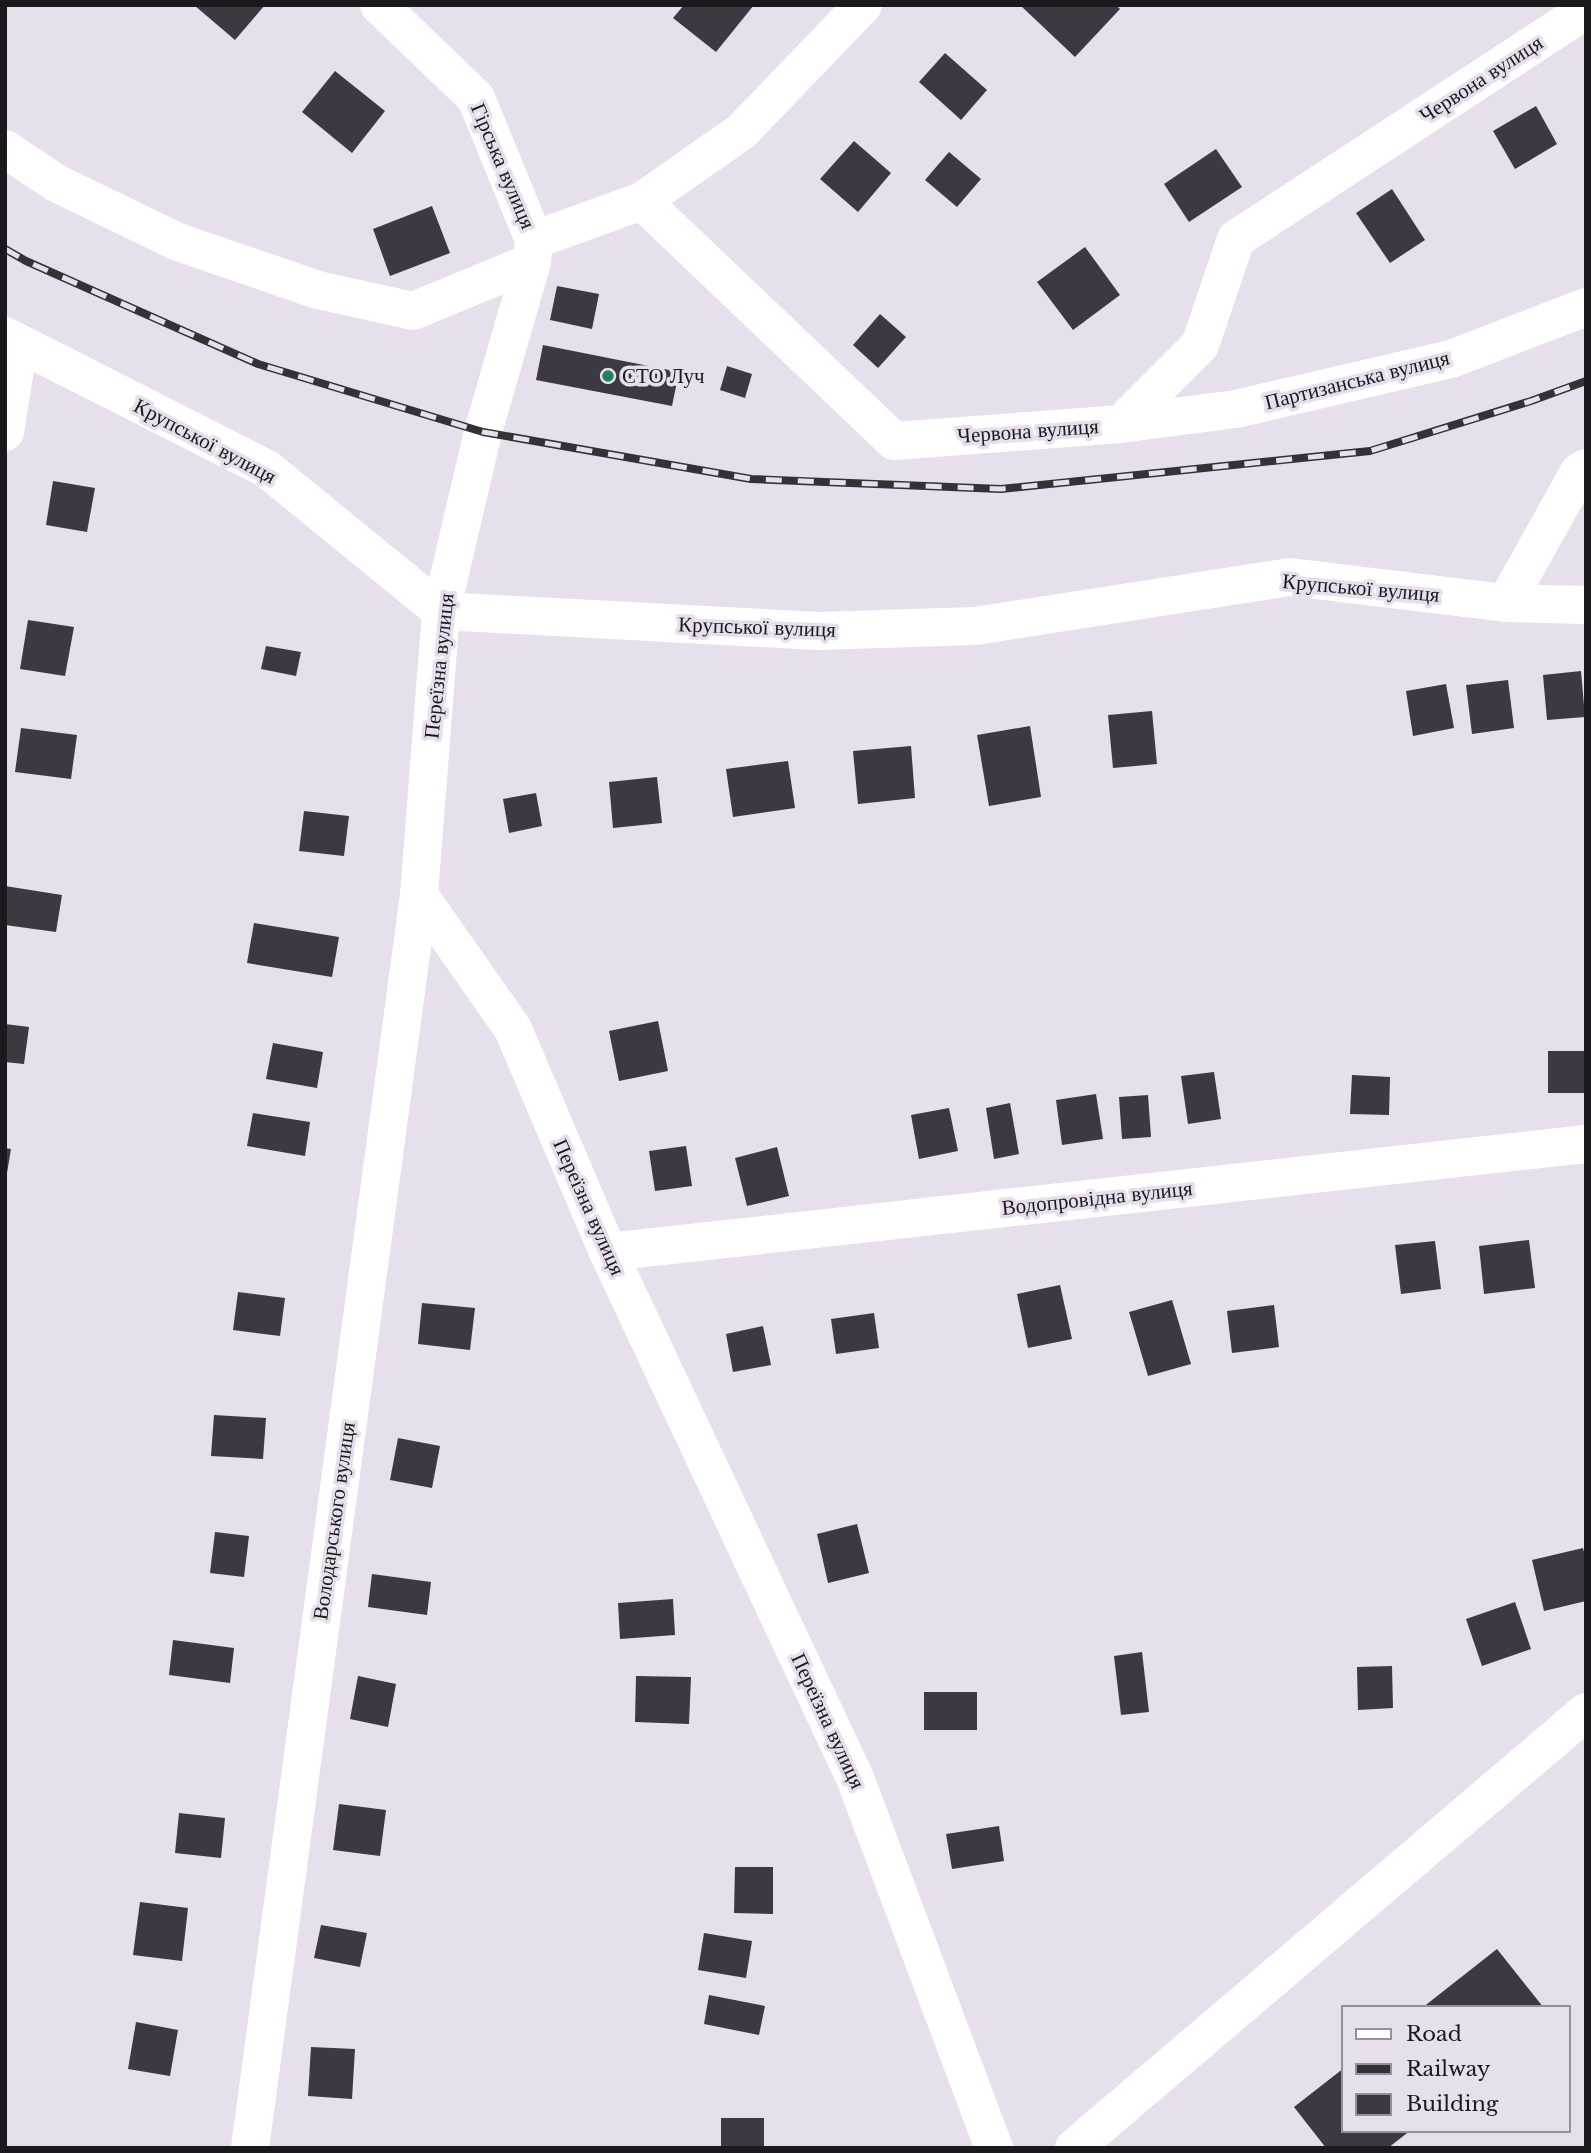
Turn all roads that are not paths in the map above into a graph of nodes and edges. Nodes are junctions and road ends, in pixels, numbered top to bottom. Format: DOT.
graph roads {
  1 [pos="379,5"];
  2 [pos="863,5"];
  3 [pos="1586,10"];
  4 [pos="5,149"];
  5 [pos="642,201"];
  6 [pos="533,251"];
  7 [pos="1586,307"];
  8 [pos="12,340"];
  9 [pos="1121,424"];
  10 [pos="5,432"];
  11 [pos="1586,468"];
  12 [pos="1506,603"];
  13 [pos="1586,604"];
  14 [pos="441,611"];
  15 [pos="418,895"];
  16 [pos="1586,1144"];
  17 [pos="608,1252"];
  18 [pos="1586,1712"];
  19 [pos="250,2148"];
  20 [pos="994,2148"];
  21 [pos="1074,2148"];
  1 -- 6 [label="street, Гірська вулиця"];
  2 -- 5 [label="street"];
  3 -- 9 [label="street, Червона вулиця"];
  4 -- 6 [label="street"];
  5 -- 6 [label="street"];
  5 -- 9 [label="street, Червона вулиця"];
  6 -- 14 [label="street, Переїзна вулиця"];
  7 -- 9 [label="street, Партизанська вулиця"];
  8 -- 10 [label="street"];
  8 -- 14 [label="street, Крупської вулиця"];
  11 -- 12 [label="street"];
  12 -- 13 [label="street, Крупської вулиця"];
  12 -- 14 [label="street, Крупської вулиця"];
  14 -- 15 [label="street, Переїзна вулиця"];
  15 -- 17 [label="street, Переїзна вулиця"];
  15 -- 19 [label="street, Володарського вулиця"];
  16 -- 17 [label="street, Водопровідна вулиця"];
  17 -- 20 [label="street, Переїзна вулиця"];
  18 -- 21 [label="street"];
}
